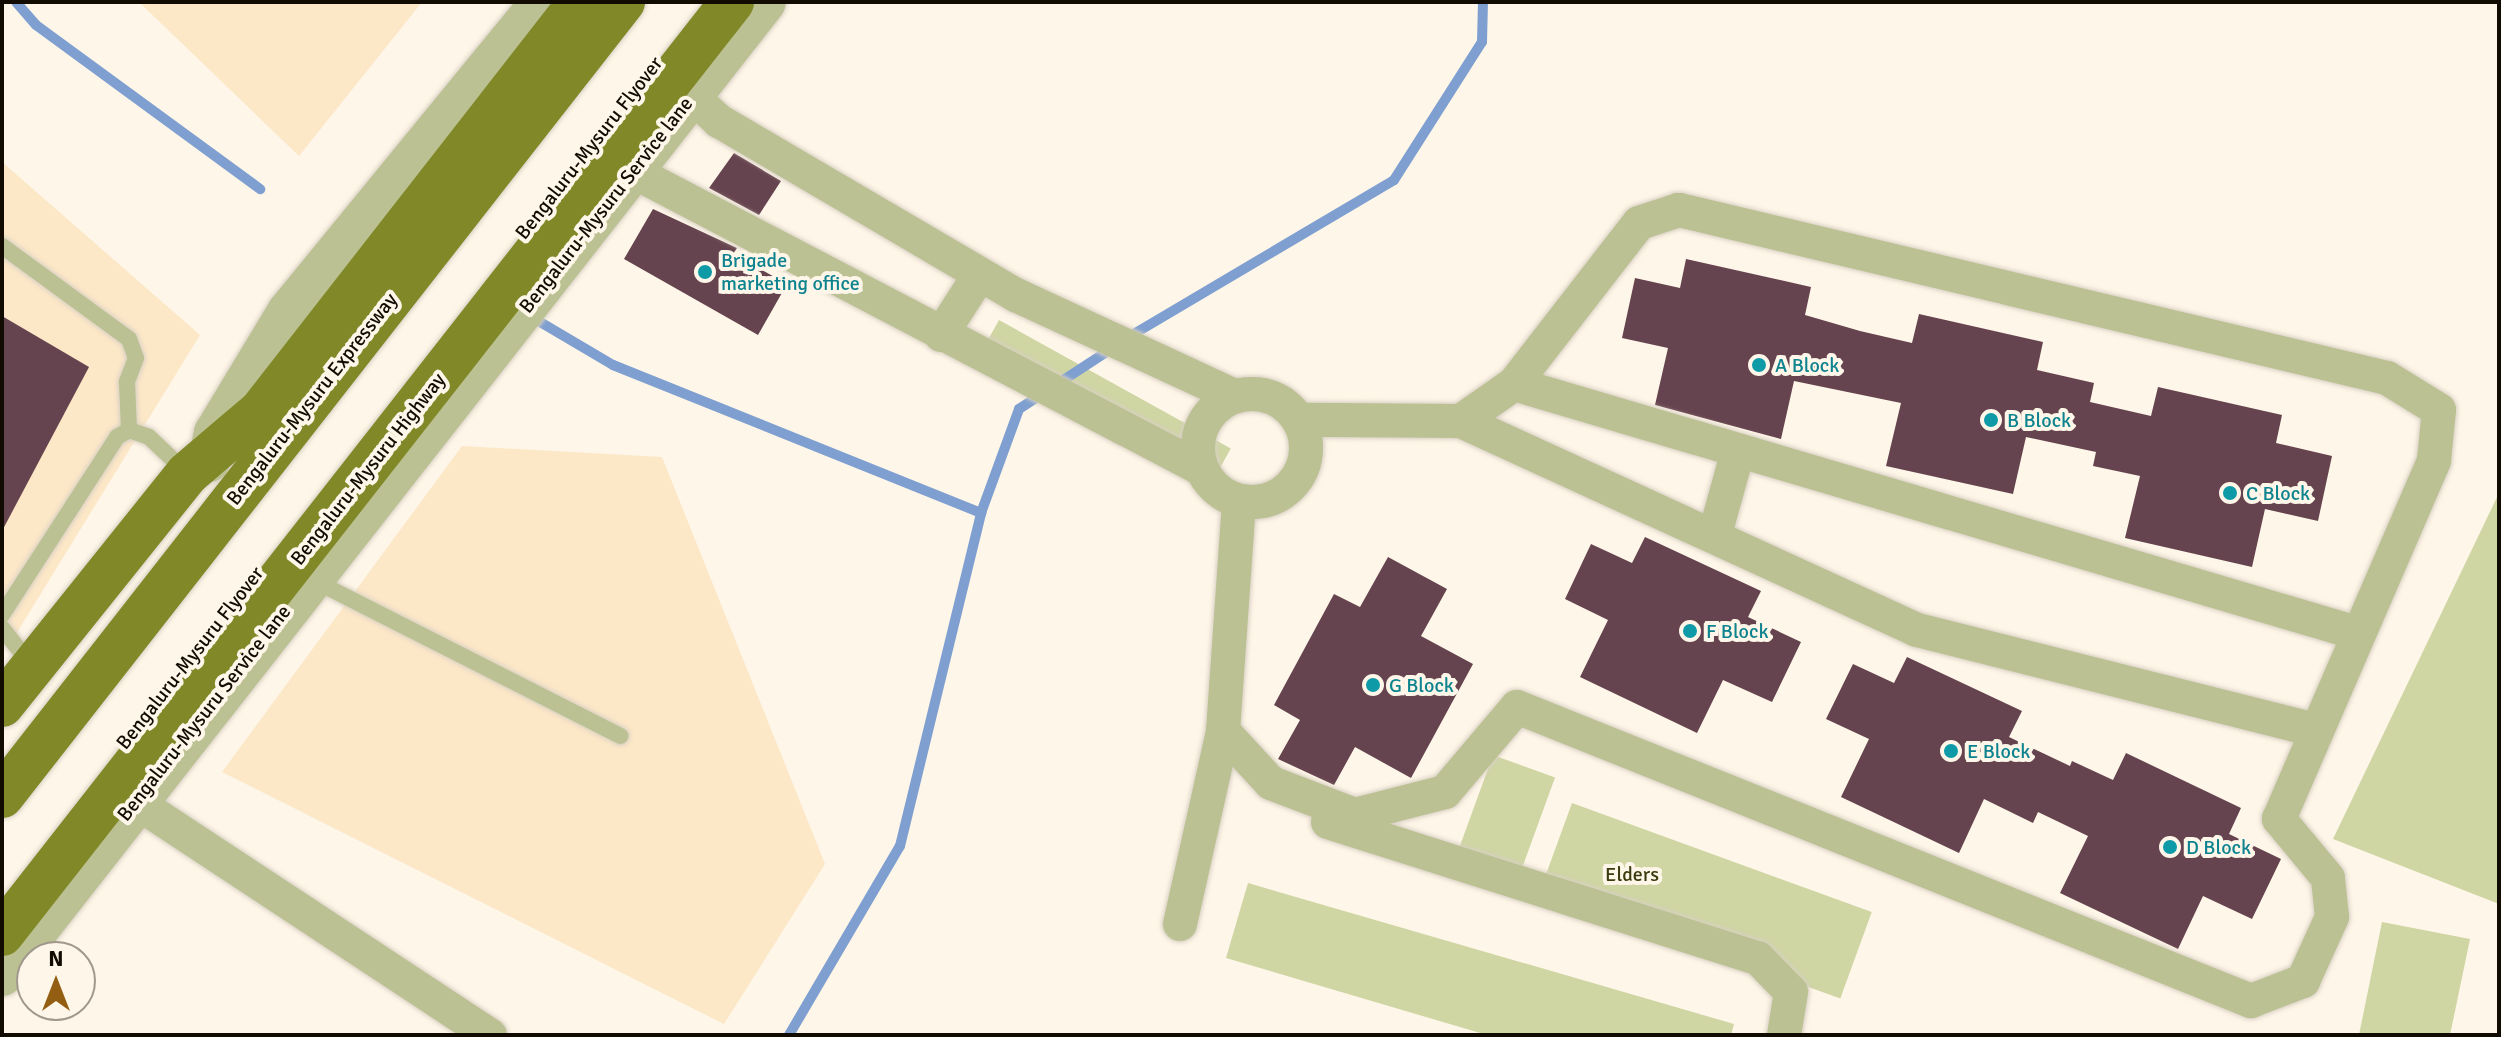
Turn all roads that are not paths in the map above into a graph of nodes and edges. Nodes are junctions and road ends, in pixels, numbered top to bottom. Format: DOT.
graph roads {
  1 [pos="542,2"];
  2 [pos="580,2"];
  3 [pos="623,2"];
  4 [pos="703,2"];
  5 [pos="732,2"];
  6 [pos="765,2"];
  7 [pos="692,96"];
  8 [pos="634,172"];
  9 [pos="2,246"];
  10 [pos="980,274"];
  11 [pos="941,335"];
  12 [pos="1514,384"];
  13 [pos="1235,396"];
  14 [pos="1299,420"];
  15 [pos="1461,421"];
  16 [pos="129,430"];
  17 [pos="1738,451"];
  18 [pos="198,467"];
  19 [pos="1200,468"];
  20 [pos="1239,502"];
  21 [pos="1715,534"];
  22 [pos="309,578"];
  23 [pos="2,615"];
  24 [pos="2,628"];
  25 [pos="2357,633"];
  26 [pos="33,667"];
  27 [pos="2,705"];
  28 [pos="2316,730"];
  29 [pos="1223,731"];
  30 [pos="620,736"];
  31 [pos="1271,783"];
  32 [pos="2,796"];
  33 [pos="136,802"];
  34 [pos="2,899"];
  35 [pos="1180,924"];
  36 [pos="2,934"];
  37 [pos="2,975"];
  38 [pos="490,1035"];
  39 [pos="1784,1035"];
  1 -- 18 [label="street, Bengaluru-Mysuru Expressway"];
  2 -- 18 [label="highway, Bengaluru-Mysuru Expressway"];
  3 -- 32 [label="highway, Bengaluru-Mysuru Expressway"];
  4 -- 34 [label="highway, Bengaluru-Mysuru Flyover"];
  5 -- 36 [label="highway, Bengaluru-Mysuru Highway"];
  6 -- 7 [label="street, Bengaluru-Mysuru Service lane"];
  7 -- 8 [label="street, Bengaluru-Mysuru Service lane"];
  7 -- 10 [label="street"];
  8 -- 11 [label="street"];
  8 -- 22 [label="street, Bengaluru-Mysuru Service lane"];
  9 -- 16 [label="lane"];
  10 -- 11 [label="street"];
  10 -- 13 [label="street"];
  11 -- 19 [label="street"];
  12 -- 15 [label="street"];
  12 -- 17 [label="street"];
  12 -- 25 [label="street"];
  13 -- 14 [label="street"];
  13 -- 19 [label="street"];
  14 -- 15 [label="street"];
  14 -- 20 [label="street"];
  15 -- 21 [label="street"];
  16 -- 18 [label="lane"];
  16 -- 23 [label="lane"];
  17 -- 21 [label="street"];
  17 -- 25 [label="street"];
  18 -- 26 [label="highway, Bengaluru-Mysuru Expressway"];
  19 -- 20 [label="street"];
  20 -- 29 [label="street"];
  21 -- 28 [label="street"];
  22 -- 30 [label="lane"];
  22 -- 33 [label="street, Bengaluru-Mysuru Service lane"];
  24 -- 26 [label="lane"];
  25 -- 28 [label="street"];
  26 -- 27 [label="highway, Bengaluru-Mysuru Expressway"];
  28 -- 31 [label="street"];
  29 -- 31 [label="street"];
  29 -- 35 [label="street"];
  31 -- 39 [label="street"];
  33 -- 37 [label="street, Bengaluru-Mysuru Service lane"];
  33 -- 38 [label="street"];
}
